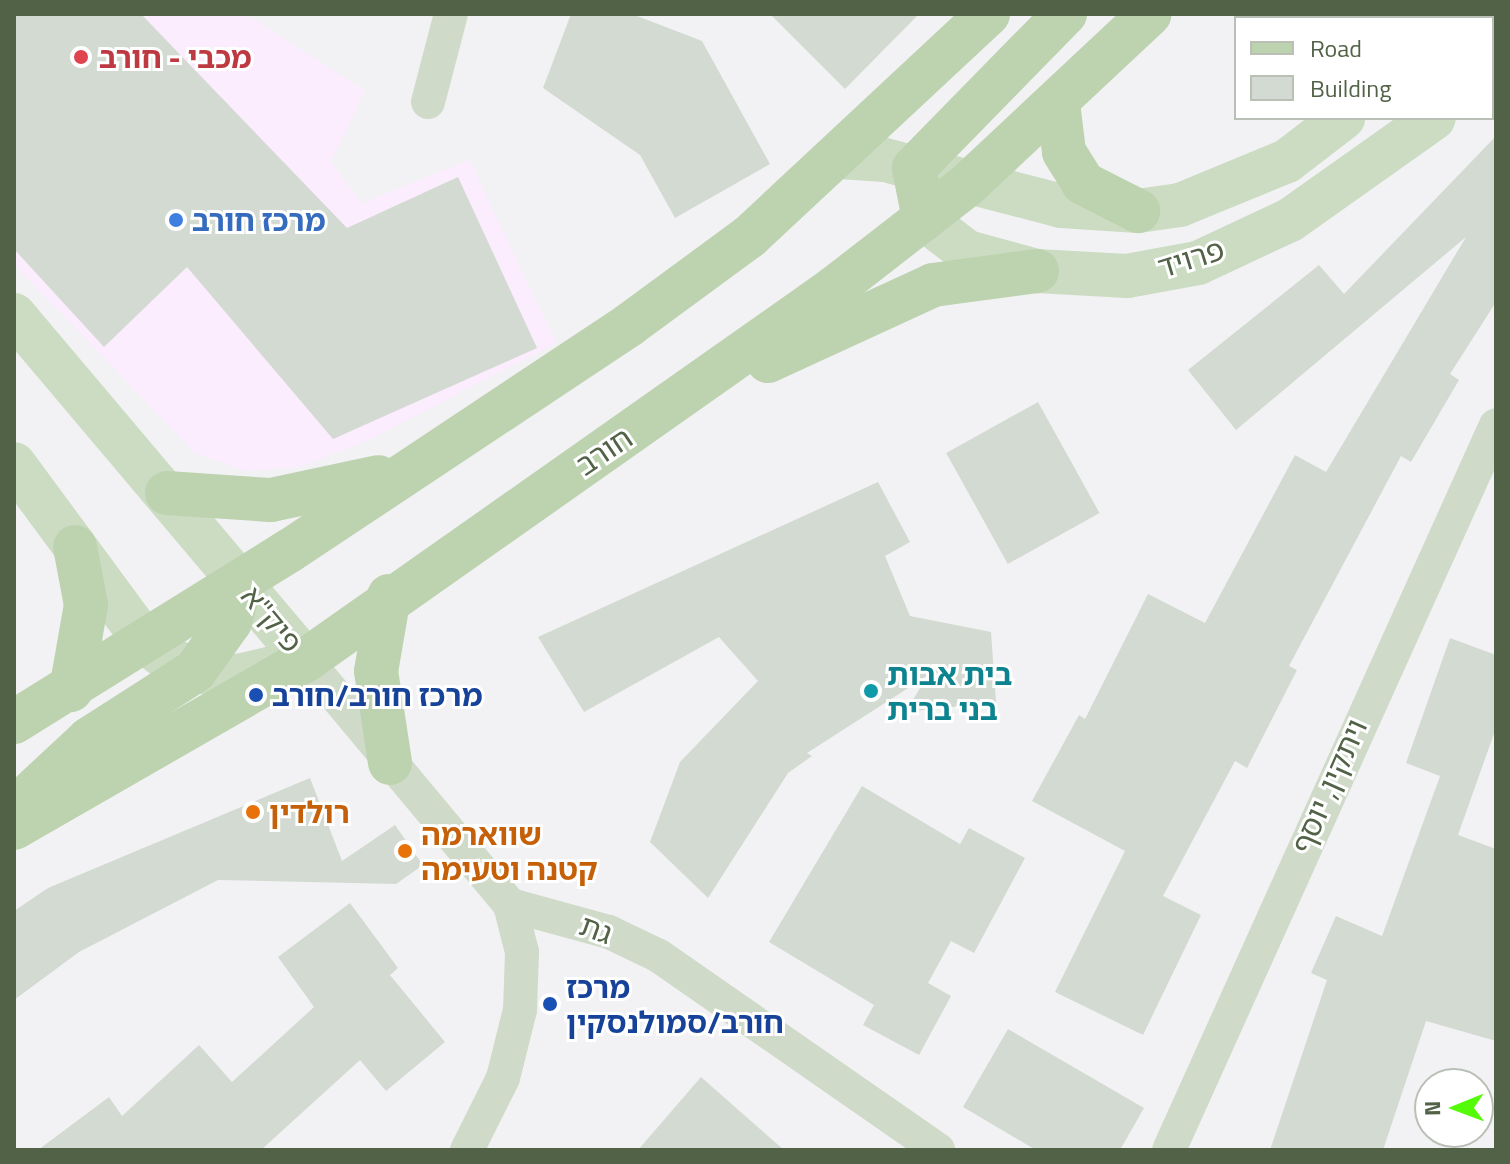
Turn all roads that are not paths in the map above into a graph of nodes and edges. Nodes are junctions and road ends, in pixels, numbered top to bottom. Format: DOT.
graph roads {
  1 [pos="451,14"];
  2 [pos="988,14"];
  3 [pos="1065,14"];
  4 [pos="1150,14"];
  5 [pos="428,102"];
  6 [pos="1058,103"];
  7 [pos="1340,120"];
  8 [pos="1431,120"];
  9 [pos="840,157"];
  10 [pos="914,168"];
  11 [pos="967,185"];
  12 [pos="1138,211"];
  13 [pos="924,219"];
  14 [pos="1037,271"];
  15 [pos="14,315"];
  16 [pos="661,412"];
  17 [pos="1496,425"];
  18 [pos="433,457"];
  19 [pos="14,464"];
  20 [pos="167,493"];
  21 [pos="75,547"];
  22 [pos="241,581"];
  23 [pos="389,596"];
  24 [pos="146,643"];
  25 [pos="306,660"];
  26 [pos="195,671"];
  27 [pos="71,690"];
  28 [pos="14,722"];
  29 [pos="390,763"];
  30 [pos="14,809"];
  31 [pos="14,828"];
  32 [pos="510,905"];
  33 [pos="467,1150"];
  34 [pos="938,1150"];
  35 [pos="1169,1150"];
  1 -- 5 [label="street"];
  2 -- 9 [label="main road"];
  3 -- 10 [label="main road"];
  4 -- 6 [label="main road, חורב"];
  6 -- 11 [label="main road, חורב"];
  6 -- 12 [label="main road"];
  7 -- 12 [label="main road, פרויד"];
  8 -- 14 [label="main road, פרויד"];
  9 -- 10 [label="main road, פרויד"];
  9 -- 18 [label="main road"];
  10 -- 11 [label="main road, פרויד"];
  10 -- 13 [label="main road"];
  11 -- 12 [label="main road, פרויד"];
  11 -- 13 [label="main road, חורב"];
  13 -- 14 [label="main road, פרויד"];
  13 -- 16 [label="main road, חורב"];
  14 -- 16 [label="main road"];
  15 -- 20 [label="main road, פיק\"א"];
  16 -- 23 [label="main road, חורב"];
  17 -- 35 [label="street, ויתקין, יוסף"];
  18 -- 20 [label="main road"];
  18 -- 22 [label="main road"];
  19 -- 21 [label="main road, פיק\"א"];
  20 -- 22 [label="main road, פיק\"א"];
  21 -- 24 [label="main road, פיק\"א"];
  21 -- 27 [label="main road"];
  22 -- 24 [label="main road"];
  22 -- 25 [label="main road, פיק\"א"];
  22 -- 26 [label="main road"];
  23 -- 25 [label="main road, חורב"];
  23 -- 29 [label="main road"];
  24 -- 26 [label="main road, פיק\"א"];
  24 -- 27 [label="main road"];
  25 -- 26 [label="main road, פיק\"א"];
  25 -- 29 [label="street"];
  25 -- 31 [label="main road, חורב"];
  26 -- 30 [label="main road"];
  27 -- 28 [label="main road"];
  29 -- 32 [label="street"];
  32 -- 33 [label="street"];
  32 -- 34 [label="street, גת"];
}
